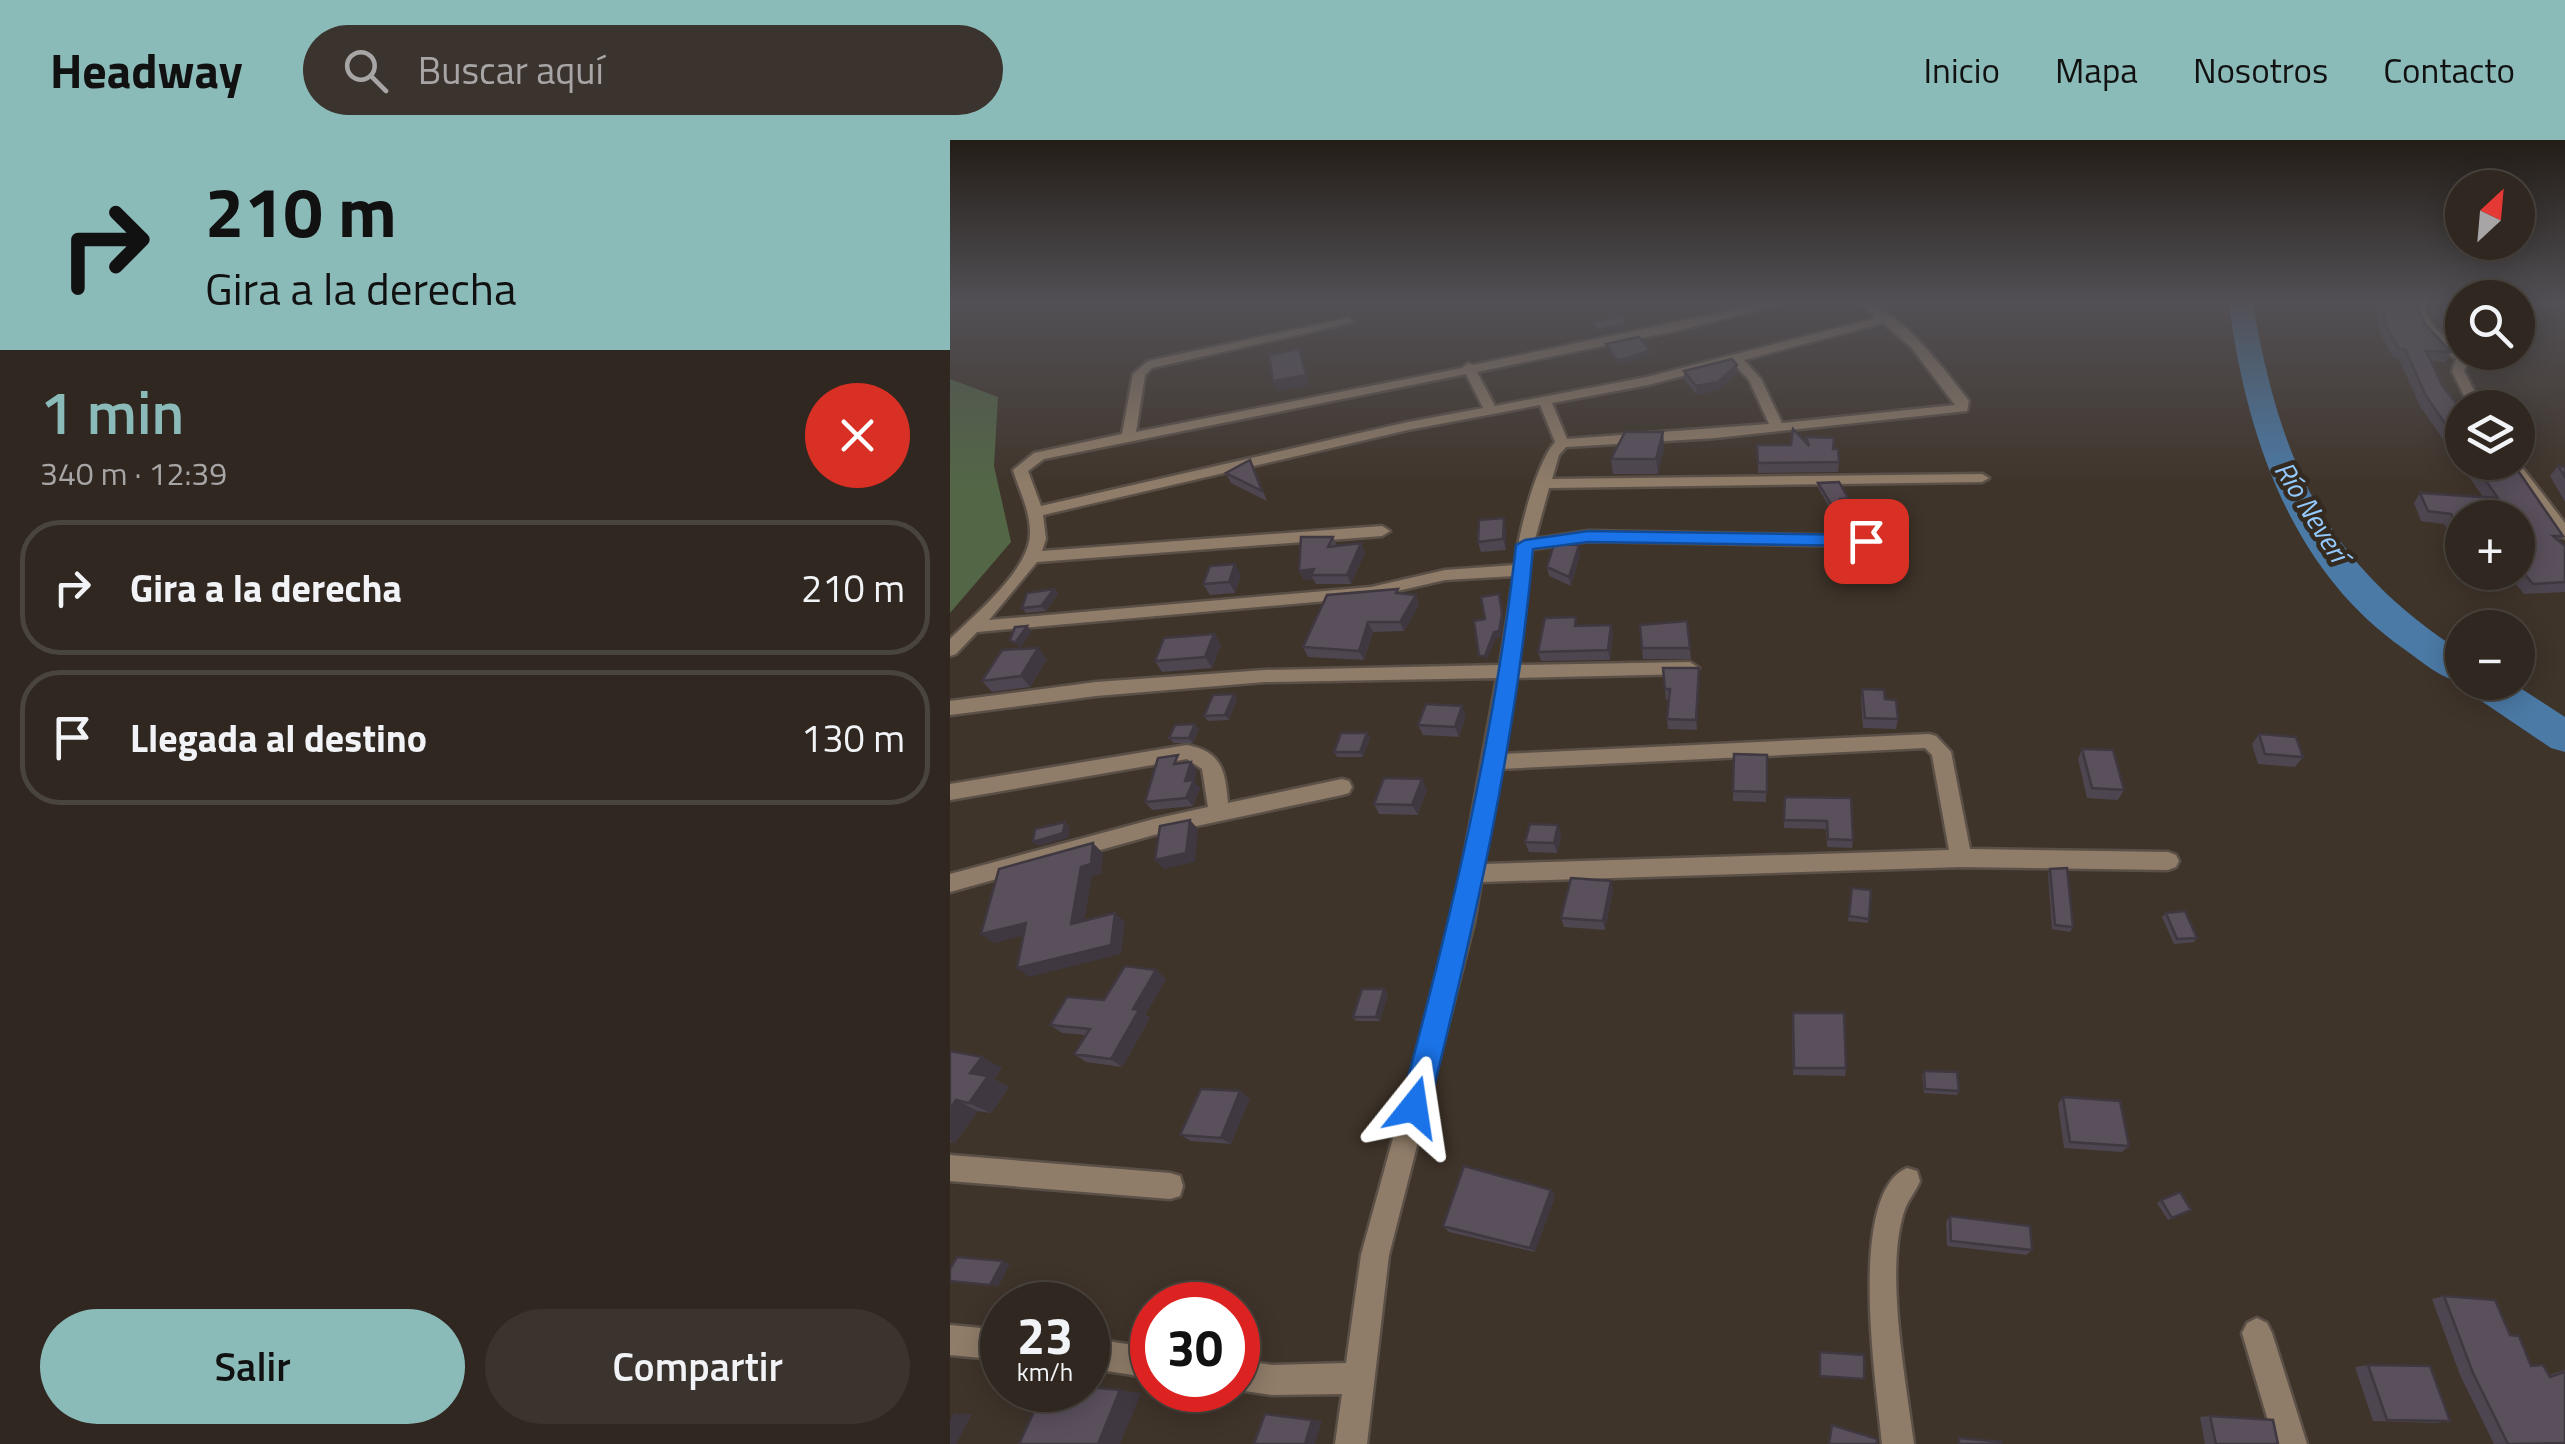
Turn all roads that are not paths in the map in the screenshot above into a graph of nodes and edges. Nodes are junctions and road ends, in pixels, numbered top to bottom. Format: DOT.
graph roads {
  1 [pos="1149,365"];
  2 [pos="1480,365"];
  3 [pos="1710,365"];
  4 [pos="1742,365"];
  5 [pos="1932,365"];
  6 [pos="1468,367"];
  7 [pos="1545,402"];
  8 [pos="1490,410"];
  9 [pos="1778,428"];
  10 [pos="1128,436"];
  11 [pos="1562,443"];
  12 [pos="1982,478"];
  13 [pos="2524,480"];
  14 [pos="1541,484"];
  15 [pos="1036,512"];
  16 [pos="1382,531"];
  17 [pos="2565,533"];
  18 [pos="1866,541"];
  19 [pos="1525,545"];
  20 [pos="1031,558"];
  21 [pos="1522,570"];
  22 [pos="970,627"];
  23 [pos="950,650"];
  24 [pos="1690,668"];
  25 [pos="1506,672"];
  26 [pos="950,708"];
  27 [pos="1490,762"];
  28 [pos="1342,786"];
  29 [pos="950,792"];
  30 [pos="1219,811"];
  31 [pos="1961,858"];
  32 [pos="2168,860"];
  33 [pos="1472,873"];
  34 [pos="950,883"];
  35 [pos="950,1168"];
  36 [pos="1907,1181"];
  37 [pos="1170,1186"];
  38 [pos="2257,1332"];
  39 [pos="950,1340"];
  40 [pos="980,1343"];
  41 [pos="1260,1378"];
  42 [pos="1360,1378"];
  43 [pos="1351,1444"];
  44 [pos="1898,1444"];
  45 [pos="2290,1444"];
  1 -- 10 [label="street"];
  2 -- 6 [label="street"];
  3 -- 7 [label="street"];
  4 -- 9 [label="street"];
  5 -- 9 [label="street"];
  6 -- 8 [label="street"];
  6 -- 10 [label="street"];
  7 -- 8 [label="street"];
  7 -- 11 [label="street"];
  8 -- 15 [label="street"];
  9 -- 11 [label="street"];
  10 -- 15 [label="street"];
  11 -- 14 [label="street"];
  12 -- 14 [label="street"];
  13 -- 17 [label="street"];
  14 -- 19 [label="street"];
  15 -- 20 [label="street"];
  16 -- 20 [label="street"];
  18 -- 19 [label="street"];
  19 -- 21 [label="street"];
  20 -- 22 [label="street"];
  21 -- 22 [label="street"];
  21 -- 25 [label="street"];
  22 -- 23 [label="street"];
  24 -- 25 [label="street"];
  25 -- 26 [label="street"];
  25 -- 27 [label="street"];
  27 -- 31 [label="street"];
  27 -- 33 [label="street"];
  28 -- 30 [label="street"];
  29 -- 30 [label="street"];
  30 -- 34 [label="street"];
  31 -- 32 [label="street"];
  31 -- 33 [label="street"];
  33 -- 42 [label="street"];
  35 -- 37 [label="street"];
  36 -- 44 [label="street"];
  38 -- 45 [label="street"];
  39 -- 40 [label="street"];
  41 -- 42 [label="street"];
  42 -- 43 [label="street"];
}
